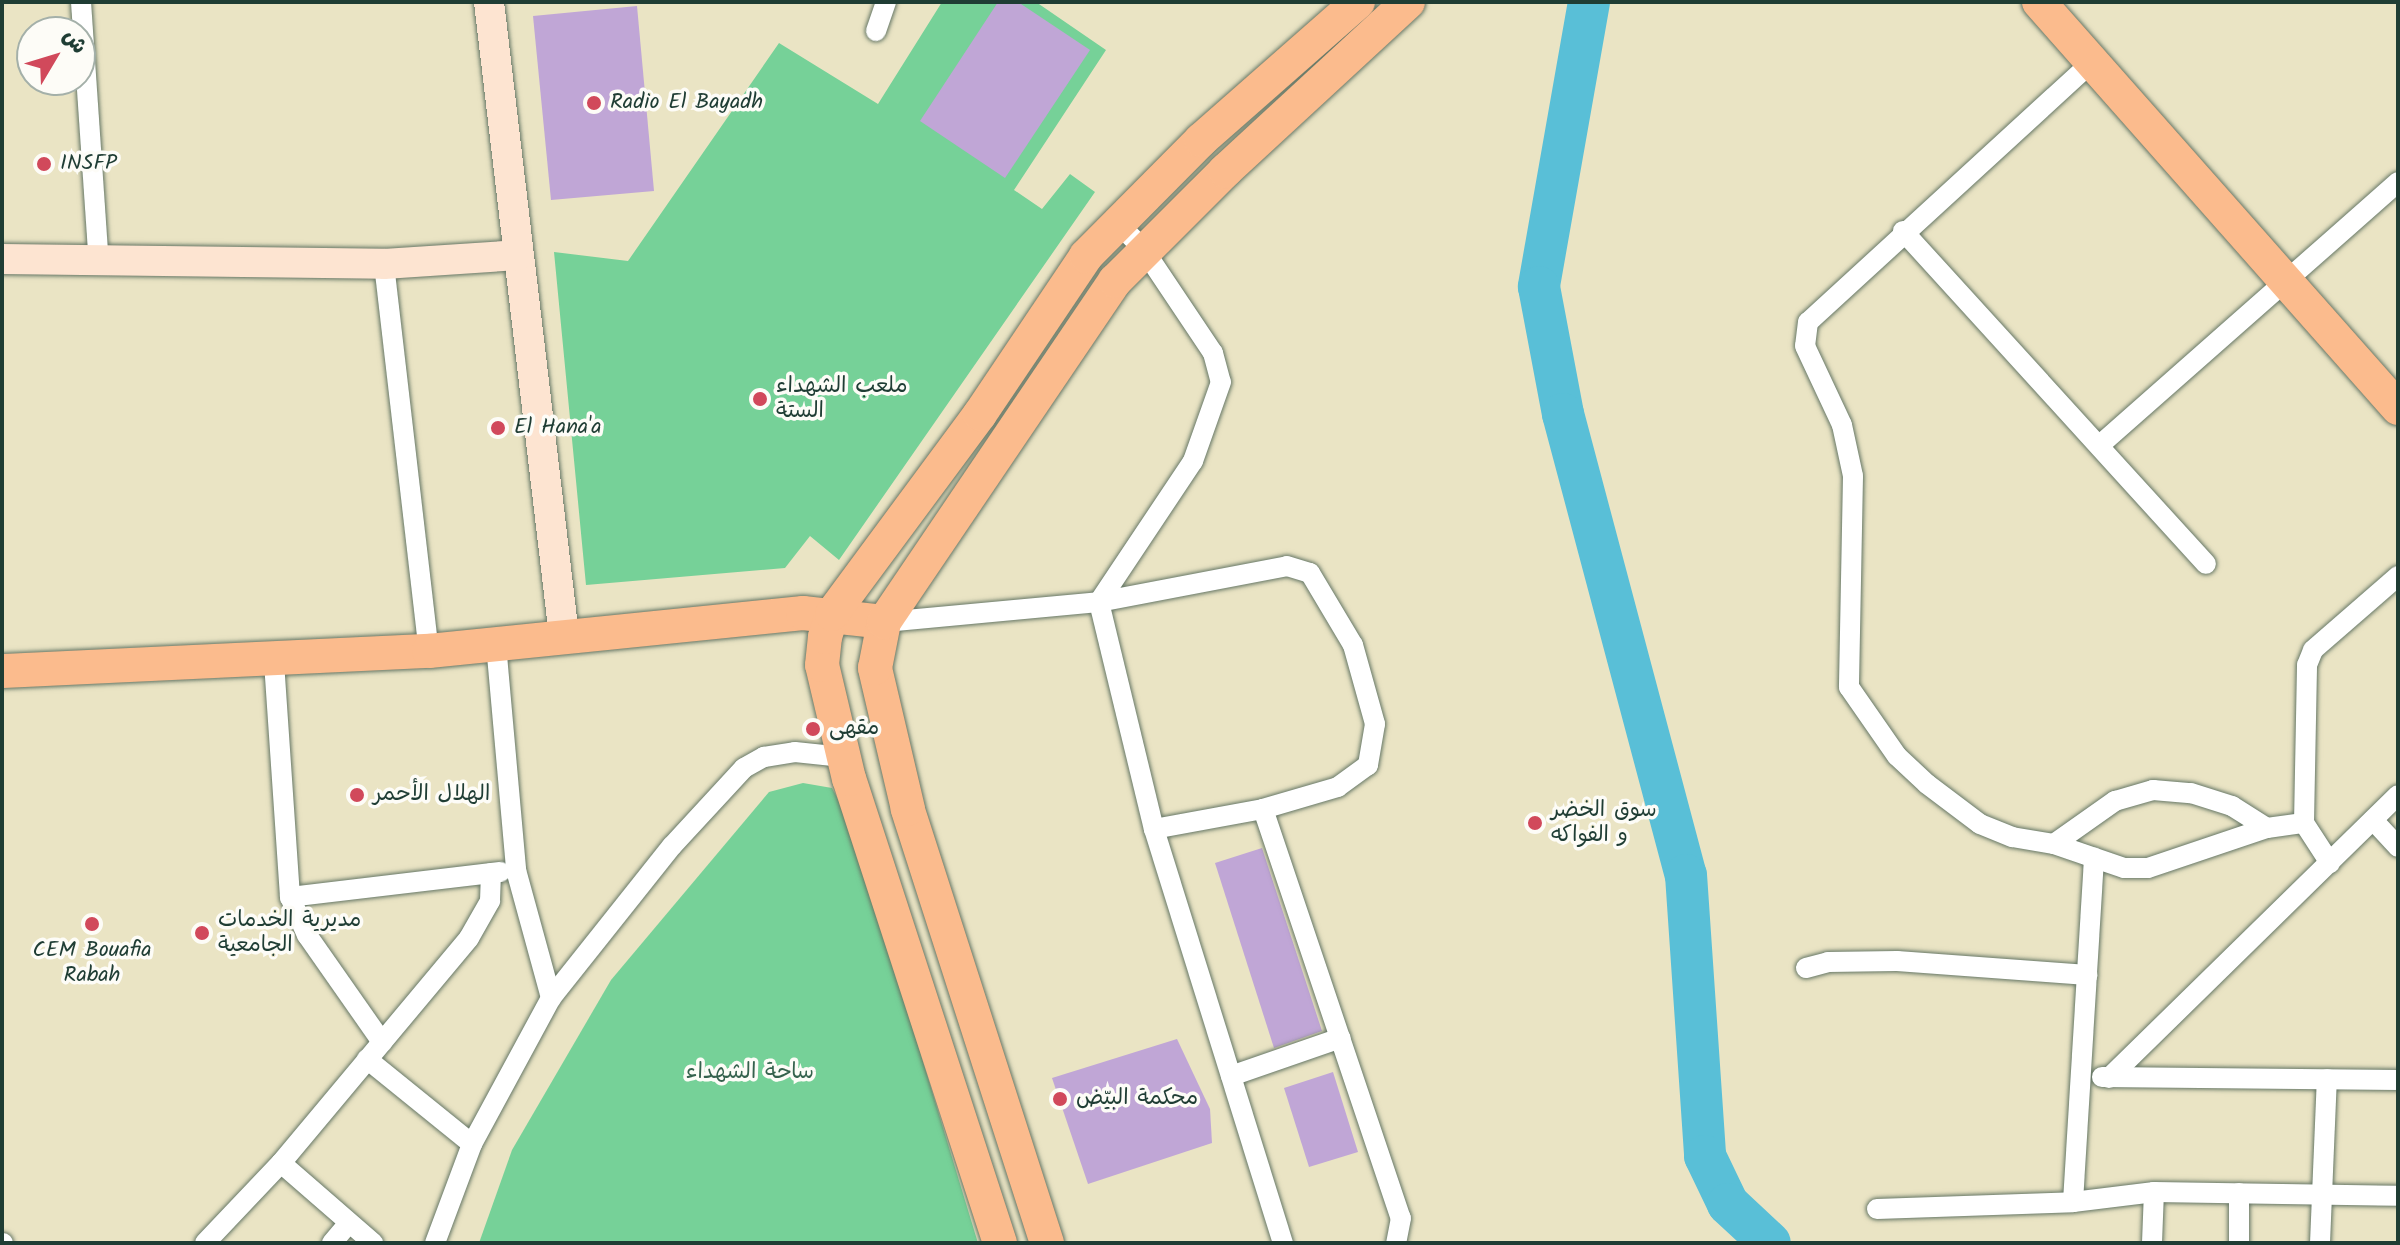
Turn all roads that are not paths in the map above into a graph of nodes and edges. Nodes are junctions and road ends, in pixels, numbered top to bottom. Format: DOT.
graph roads {
  1 [pos="81,2"];
  2 [pos="489,2"];
  3 [pos="886,2"];
  4 [pos="1358,2"];
  5 [pos="1408,2"];
  6 [pos="2039,2"];
  7 [pos="876,31"];
  8 [pos="2092,62"];
  9 [pos="2398,182"];
  10 [pos="1117,222"];
  11 [pos="1903,231"];
  12 [pos="1144,250"];
  13 [pos="518,255"];
  14 [pos="2,259"];
  15 [pos="99,264"];
  16 [pos="384,264"];
  17 [pos="2285,281"];
  18 [pos="2398,408"];
  19 [pos="2101,444"];
  20 [pos="2206,564"];
  21 [pos="2398,576"];
  22 [pos="1099,602"];
  23 [pos="832,614"];
  24 [pos="884,622"];
  25 [pos="564,636"];
  26 [pos="496,644"];
  27 [pos="429,651"];
  28 [pos="274,662"];
  29 [pos="2,671"];
  30 [pos="843,757"];
  31 [pos="2398,795"];
  32 [pos="1263,809"];
  33 [pos="2373,820"];
  34 [pos="2304,823"];
  35 [pos="2267,828"];
  36 [pos="1154,829"];
  37 [pos="2054,844"];
  38 [pos="2398,847"];
  39 [pos="2094,858"];
  40 [pos="2330,863"];
  41 [pos="516,870"];
  42 [pos="491,873"];
  43 [pos="290,897"];
  44 [pos="1806,968"];
  45 [pos="2087,975"];
  46 [pos="551,998"];
  47 [pos="1341,1038"];
  48 [pos="382,1042"];
  49 [pos="367,1059"];
  50 [pos="2082,1074"];
  51 [pos="1231,1076"];
  52 [pos="2109,1078"];
  53 [pos="2327,1079"];
  54 [pos="2398,1080"];
  55 [pos="472,1144"];
  56 [pos="281,1163"];
  57 [pos="2154,1192"];
  58 [pos="2239,1193"];
  59 [pos="2321,1196"];
  60 [pos="2398,1196"];
  61 [pos="2073,1202"];
  62 [pos="1034,1204"];
  63 [pos="1877,1209"];
  64 [pos="349,1223"];
  65 [pos="994,1228"];
  66 [pos="205,1243"];
  67 [pos="332,1243"];
  68 [pos="373,1243"];
  69 [pos="435,1243"];
  70 [pos="1047,1243"];
  71 [pos="1283,1243"];
  72 [pos="1396,1243"];
  73 [pos="2152,1243"];
  74 [pos="2239,1243"];
  75 [pos="2320,1243"];
  1 -- 15 [label="street"];
  2 -- 13 [label="main road"];
  3 -- 7 [label="street"];
  4 -- 10 [label="main road"];
  5 -- 12 [label="main road"];
  6 -- 8 [label="main road"];
  8 -- 11 [label="street"];
  8 -- 17 [label="main road"];
  9 -- 17 [label="street"];
  10 -- 12 [label="street"];
  10 -- 23 [label="main road"];
  11 -- 19 [label="street"];
  11 -- 37 [label="street"];
  12 -- 22 [label="street"];
  12 -- 24 [label="main road"];
  13 -- 16 [label="main road"];
  13 -- 25 [label="main road"];
  14 -- 15 [label="main road"];
  15 -- 16 [label="main road"];
  16 -- 27 [label="street"];
  17 -- 18 [label="main road"];
  17 -- 19 [label="street"];
  19 -- 20 [label="street"];
  21 -- 34 [label="street"];
  22 -- 24 [label="street"];
  22 -- 32 [label="street"];
  22 -- 36 [label="street"];
  23 -- 24 [label="main road"];
  23 -- 25 [label="main road"];
  23 -- 30 [label="main road"];
  24 -- 62 [label="main road"];
  25 -- 26 [label="main road"];
  26 -- 27 [label="main road"];
  26 -- 41 [label="street"];
  27 -- 28 [label="main road"];
  28 -- 29 [label="main road"];
  28 -- 43 [label="street"];
  30 -- 46 [label="street"];
  30 -- 65 [label="main road"];
  31 -- 33 [label="street"];
  32 -- 36 [label="street"];
  32 -- 47 [label="street"];
  33 -- 38 [label="street"];
  33 -- 40 [label="street"];
  34 -- 35 [label="street"];
  34 -- 40 [label="street"];
  35 -- 37 [label="street"];
  35 -- 39 [label="street"];
  36 -- 51 [label="street"];
  37 -- 39 [label="street"];
  39 -- 45 [label="street"];
  40 -- 52 [label="street"];
  41 -- 42 [label="street"];
  41 -- 46 [label="street"];
  42 -- 43 [label="street"];
  42 -- 48 [label="street"];
  43 -- 48 [label="street"];
  44 -- 45 [label="street"];
  45 -- 50 [label="street"];
  46 -- 55 [label="street"];
  47 -- 51 [label="street"];
  47 -- 72 [label="street"];
  48 -- 49 [label="street"];
  49 -- 55 [label="street"];
  49 -- 56 [label="street"];
  50 -- 52 [label="street"];
  50 -- 61 [label="street"];
  51 -- 71 [label="street"];
  52 -- 53 [label="street"];
  53 -- 54 [label="street"];
  53 -- 59 [label="street"];
  55 -- 69 [label="street"];
  56 -- 64 [label="street"];
  56 -- 66 [label="street"];
  57 -- 58 [label="street"];
  57 -- 61 [label="street"];
  57 -- 73 [label="street"];
  58 -- 59 [label="street"];
  58 -- 74 [label="street"];
  59 -- 60 [label="street"];
  59 -- 75 [label="street"];
  61 -- 63 [label="street"];
  62 -- 65 [label="main road"];
  62 -- 70 [label="main road"];
  64 -- 67 [label="street"];
  64 -- 68 [label="street"];
}
